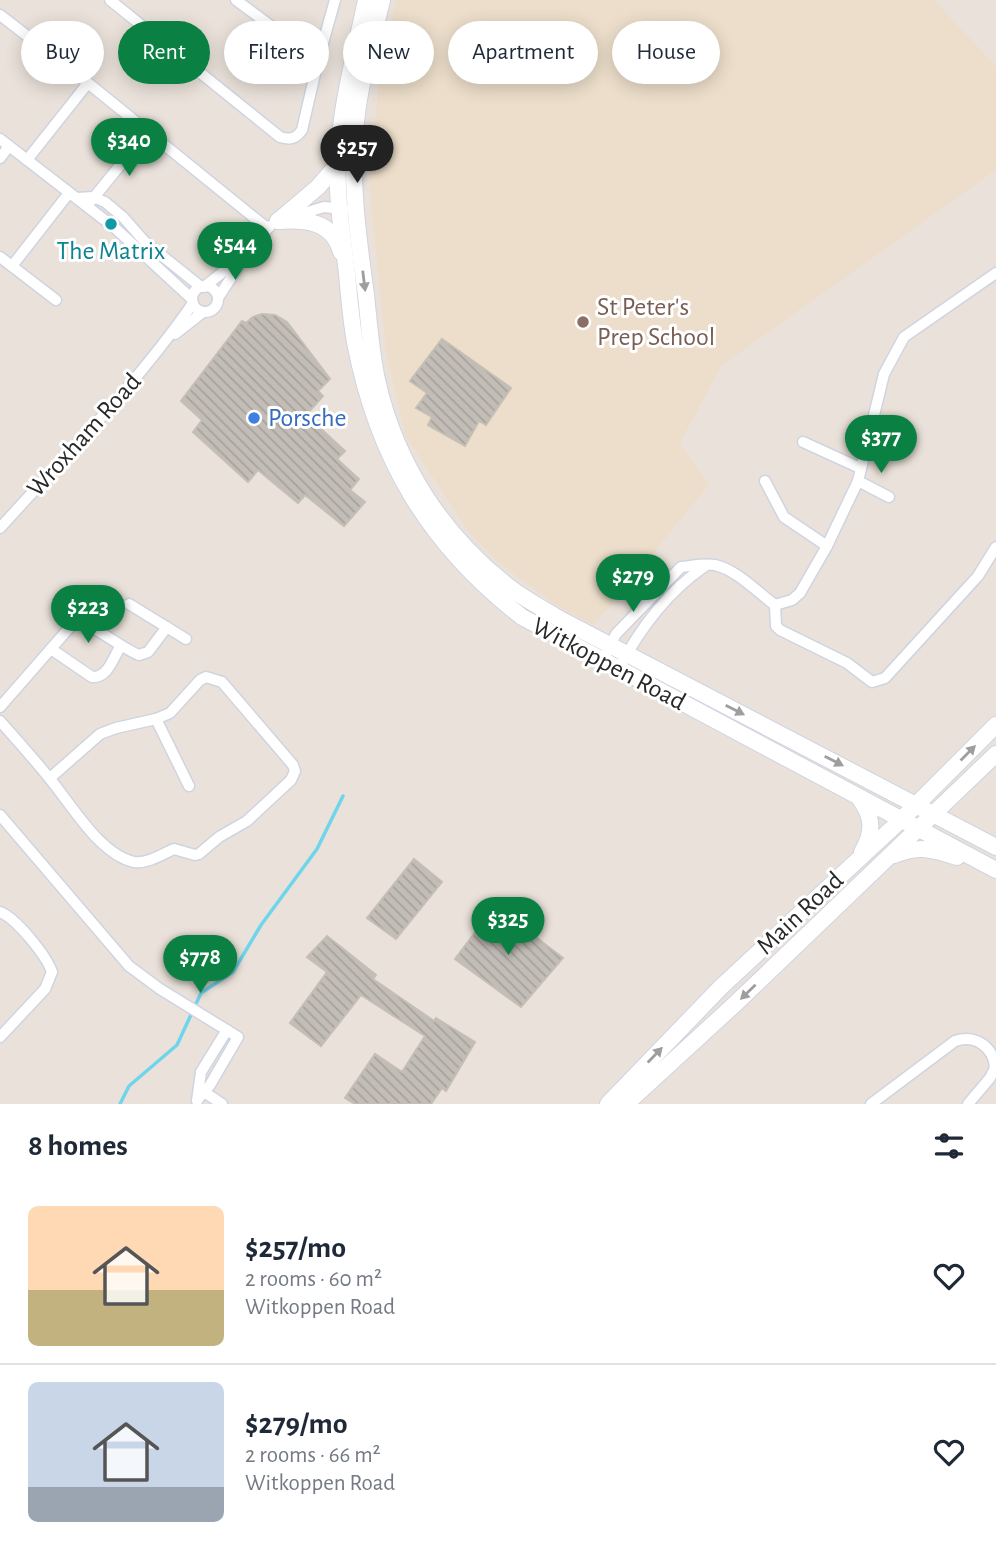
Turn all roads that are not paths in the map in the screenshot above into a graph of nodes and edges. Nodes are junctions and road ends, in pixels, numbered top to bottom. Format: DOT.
graph roads {
  1 [pos="110,0"];
  2 [pos="236,0"];
  3 [pos="335,0"];
  4 [pos="366,0"];
  5 [pos="382,0"];
  6 [pos="123,4"];
  7 [pos="1,18"];
  8 [pos="264,21"];
  9 [pos="329,22"];
  10 [pos="21,33"];
  11 [pos="87,84"];
  12 [pos="89,84"];
  13 [pos="313,84"];
  14 [pos="148,131"];
  15 [pos="5,143"];
  16 [pos="0,158"];
  17 [pos="27,160"];
  18 [pos="338,164"];
  19 [pos="81,198"];
  20 [pos="339,208"];
  21 [pos="356,213"];
  22 [pos="272,224"];
  23 [pos="247,253"];
  24 [pos="0,257"];
  25 [pos="12,266"];
  26 [pos="346,271"];
  27 [pos="996,272"];
  28 [pos="203,287"];
  29 [pos="218,298"];
  30 [pos="57,300"];
  31 [pos="193,301"];
  32 [pos="203,312"];
  33 [pos="167,340"];
  34 [pos="803,442"];
  35 [pos="860,468"];
  36 [pos="765,481"];
  37 [pos="858,481"];
  38 [pos="889,497"];
  39 [pos="0,528"];
  40 [pos="827,546"];
  41 [pos="996,547"];
  42 [pos="707,565"];
  43 [pos="486,578"];
  44 [pos="662,586"];
  45 [pos="508,596"];
  46 [pos="670,597"];
  47 [pos="129,604"];
  48 [pos="775,605"];
  49 [pos="167,626"];
  50 [pos="186,639"];
  51 [pos="610,645"];
  52 [pos="120,647"];
  53 [pos="51,649"];
  54 [pos="626,654"];
  55 [pos="602,661"];
  56 [pos="618,670"];
  57 [pos="0,707"];
  58 [pos="156,719"];
  59 [pos="0,721"];
  60 [pos="996,725"];
  61 [pos="996,754"];
  62 [pos="50,778"];
  63 [pos="189,786"];
  64 [pos="859,797"];
  65 [pos="917,804"];
  66 [pos="933,813"];
  67 [pos="0,816"];
  68 [pos="902,819"];
  69 [pos="918,828"];
  70 [pos="996,846"];
  71 [pos="890,857"];
  72 [pos="857,860"];
  73 [pos="994,869"];
  74 [pos="0,912"];
  75 [pos="227,1030"];
  76 [pos="0,1037"];
  77 [pos="199,1096"];
  78 [pos="222,1104"];
  79 [pos="607,1104"];
  80 [pos="626,1104"];
  81 [pos="871,1104"];
  82 [pos="968,1104"];
  1 -- 6 [label="street"];
  2 -- 8 [label="street"];
  3 -- 9 [label="street"];
  4 -- 18 [label="main road, Witkoppen Road"];
  5 -- 21 [label="main road, Witkoppen Road"];
  6 -- 13 [label="street"];
  7 -- 10 [label="street"];
  11 -- 17 [label="street"];
  12 -- 14 [label="street"];
  14 -- 19 [label="street"];
  14 -- 22 [label="street"];
  15 -- 16 [label="street"];
  15 -- 17 [label="street"];
  17 -- 19 [label="street"];
  18 -- 20 [label="main road, Witkoppen Road"];
  18 -- 22 [label="main road"];
  19 -- 25 [label="street"];
  19 -- 28 [label="street"];
  19 -- 31 [label="street"];
  20 -- 21 [label="street"];
  20 -- 22 [label="street"];
  20 -- 26 [label="main road, Witkoppen Road"];
  21 -- 43 [label="main road, Witkoppen Road, one-way"];
  22 -- 23 [label="street"];
  22 -- 26 [label="main road"];
  23 -- 28 [label="street"];
  23 -- 29 [label="street"];
  24 -- 25 [label="street"];
  25 -- 30 [label="street"];
  26 -- 43 [label="main road, Witkoppen Road"];
  27 -- 35 [label="street"];
  28 -- 29 [label="street"];
  28 -- 31 [label="street"];
  29 -- 32 [label="street"];
  31 -- 32 [label="street"];
  31 -- 33 [label="street, Wroxham Road"];
  32 -- 33 [label="street, Wroxham Road"];
  33 -- 39 [label="street, Wroxham Road"];
  34 -- 35 [label="street"];
  35 -- 37 [label="street"];
  36 -- 40 [label="street"];
  37 -- 38 [label="street"];
  37 -- 40 [label="street"];
  40 -- 48 [label="street"];
  41 -- 48 [label="street"];
  42 -- 44 [label="street"];
  42 -- 46 [label="street"];
  42 -- 48 [label="street"];
  43 -- 45 [label="main road, Witkoppen Road"];
  44 -- 46 [label="street"];
  44 -- 51 [label="street"];
  45 -- 51 [label="main road, Witkoppen Road"];
  45 -- 55 [label="main road, Witkoppen Road"];
  46 -- 54 [label="street"];
  47 -- 49 [label="street"];
  49 -- 50 [label="street"];
  49 -- 52 [label="street"];
  51 -- 54 [label="main road, Witkoppen Road"];
  51 -- 55 [label="street"];
  52 -- 53 [label="street"];
  52 -- 53 [label="street"];
  53 -- 57 [label="street"];
  54 -- 56 [label="street"];
  54 -- 65 [label="main road, Witkoppen Road, one-way"];
  55 -- 56 [label="main road, Witkoppen Road"];
  56 -- 64 [label="main road, Witkoppen Road"];
  58 -- 62 [label="street"];
  58 -- 62 [label="street"];
  58 -- 63 [label="street"];
  59 -- 62 [label="street"];
  65 -- 60 [label="main road, Main Road, one-way"];
  61 -- 66 [label="main road, Main Road"];
  64 -- 68 [label="main road, Witkoppen Road"];
  64 -- 72 [label="main road"];
  65 -- 66 [label="main road, Witkoppen Road"];
  65 -- 68 [label="main road, Main Road"];
  66 -- 69 [label="main road, Main Road"];
  66 -- 70 [label="main road, Witkoppen Road"];
  67 -- 75 [label="street"];
  68 -- 69 [label="main road, Witkoppen Road"];
  68 -- 72 [label="main road, Main Road"];
  69 -- 71 [label="main road, Main Road"];
  69 -- 73 [label="main road, Witkoppen Road"];
  71 -- 73 [label="main road"];
  71 -- 80 [label="main road, Main Road, one-way"];
  79 -- 72 [label="main road, Main Road, one-way"];
  74 -- 76 [label="street"];
  75 -- 77 [label="street"];
  75 -- 77 [label="street"];
  77 -- 78 [label="street"];
  81 -- 82 [label="street"];
}
